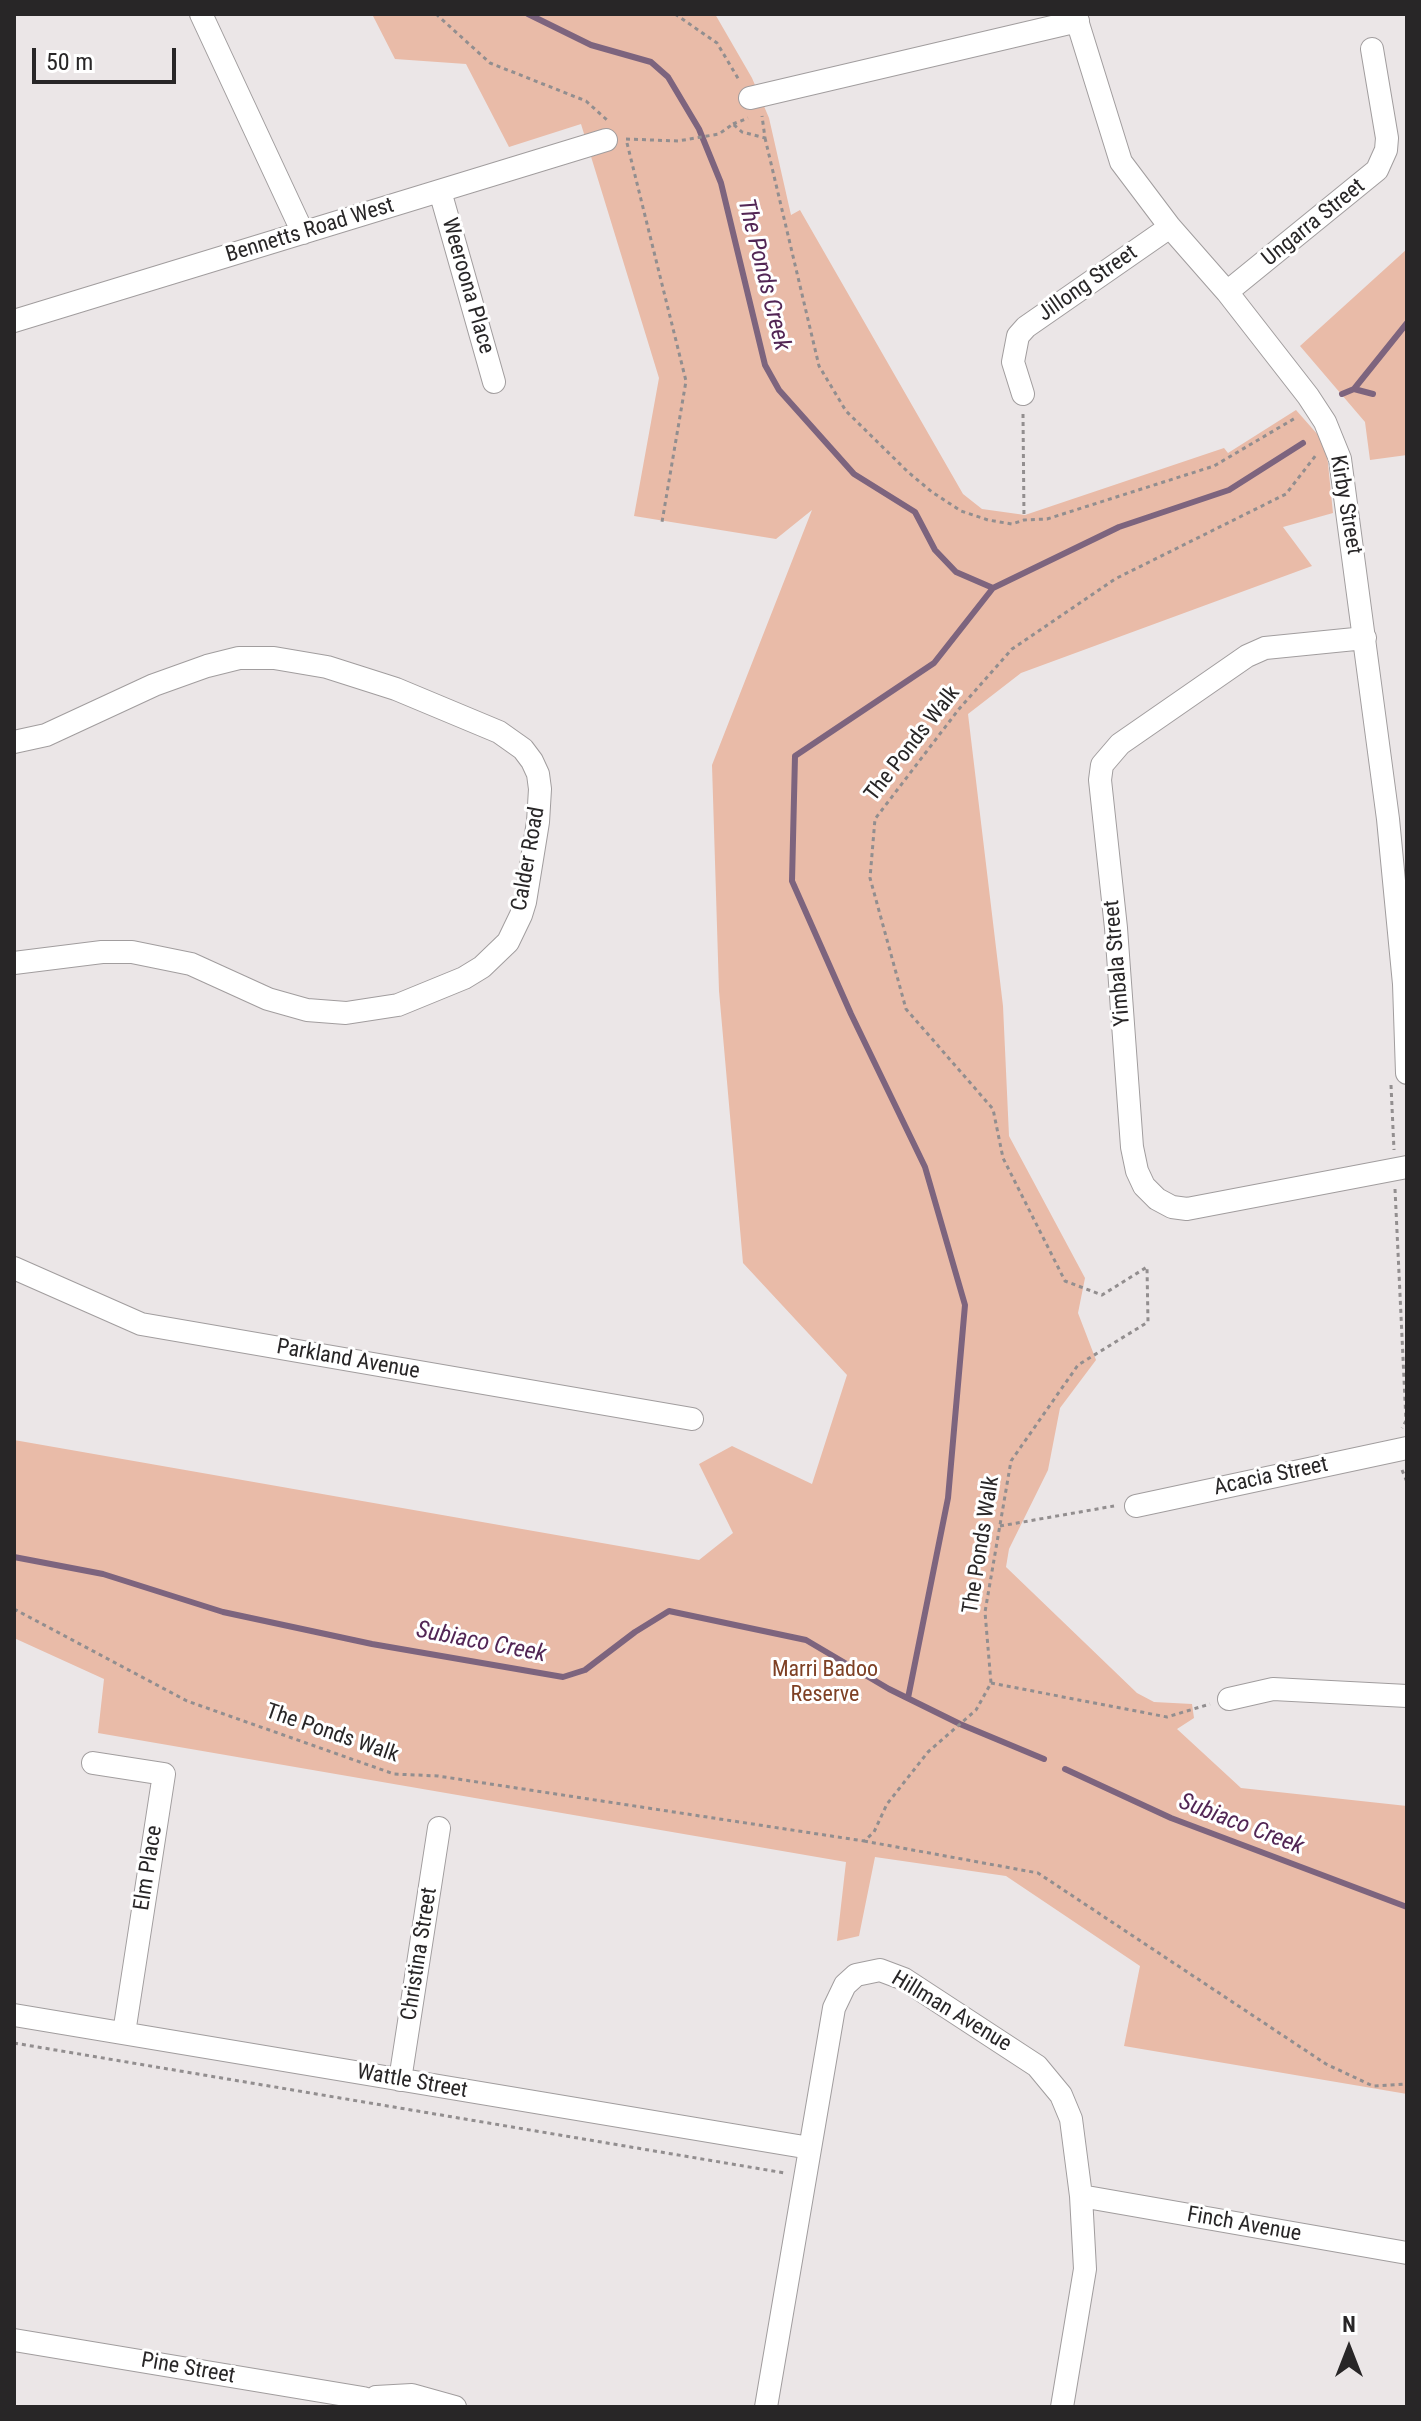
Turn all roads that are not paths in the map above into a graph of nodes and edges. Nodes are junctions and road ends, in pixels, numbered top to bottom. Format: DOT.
graph roads {
  1 [pos="201,14"];
  2 [pos="1077,18"];
  3 [pos="1372,49"];
  4 [pos="750,98"];
  5 [pos="616,136"];
  6 [pos="440,191"];
  7 [pos="1170,227"];
  8 [pos="303,233"];
  9 [pos="1227,292"];
  10 [pos="14,321"];
  11 [pos="494,382"];
  12 [pos="1023,394"];
  13 [pos="1365,638"];
  14 [pos="14,742"];
  15 [pos="14,963"];
  16 [pos="1399,1075"];
  17 [pos="1401,1168"];
  18 [pos="14,1268"];
  19 [pos="692,1419"];
  20 [pos="1403,1449"];
  21 [pos="1136,1506"];
  22 [pos="1407,1696"];
  23 [pos="1229,1699"];
  24 [pos="93,1763"];
  25 [pos="439,1828"];
  26 [pos="14,2015"];
  27 [pos="124,2033"];
  28 [pos="400,2080"];
  29 [pos="810,2148"];
  30 [pos="1081,2196"];
  31 [pos="1407,2253"];
  32 [pos="14,2340"];
  33 [pos="363,2398"];
  34 [pos="394,2407"];
  35 [pos="455,2407"];
  36 [pos="766,2407"];
  37 [pos="1062,2407"];
  1 -- 8 [label="street"];
  2 -- 4 [label="street"];
  2 -- 7 [label="street, Kirby Street"];
  3 -- 9 [label="street, Ungarra Street"];
  5 -- 6 [label="street, Bennetts Road West"];
  6 -- 8 [label="street, Bennetts Road West"];
  6 -- 11 [label="street, Weeroona Place"];
  7 -- 9 [label="street, Kirby Street"];
  7 -- 12 [label="street, Jillong Street"];
  8 -- 10 [label="street, Bennetts Road West"];
  9 -- 13 [label="street, Kirby Street"];
  13 -- 16 [label="street, Kirby Street"];
  13 -- 17 [label="street, Yimbala Street"];
  14 -- 15 [label="street, Calder Road"];
  18 -- 19 [label="street, Parkland Avenue"];
  20 -- 21 [label="street, Acacia Street"];
  22 -- 23 [label="street"];
  24 -- 27 [label="street, Elm Place"];
  25 -- 28 [label="street, Christina Street"];
  26 -- 27 [label="street, Wattle Street"];
  27 -- 28 [label="street, Wattle Street"];
  28 -- 29 [label="street, Wattle Street"];
  29 -- 30 [label="street, Hillman Avenue"];
  29 -- 36 [label="street, Hillman Avenue"];
  30 -- 31 [label="street, Finch Avenue"];
  30 -- 37 [label="street, Hillman Avenue"];
  32 -- 33 [label="street, Pine Street"];
  33 -- 34 [label="street, Pine Street"];
  33 -- 35 [label="street, Pine Street"];
}
